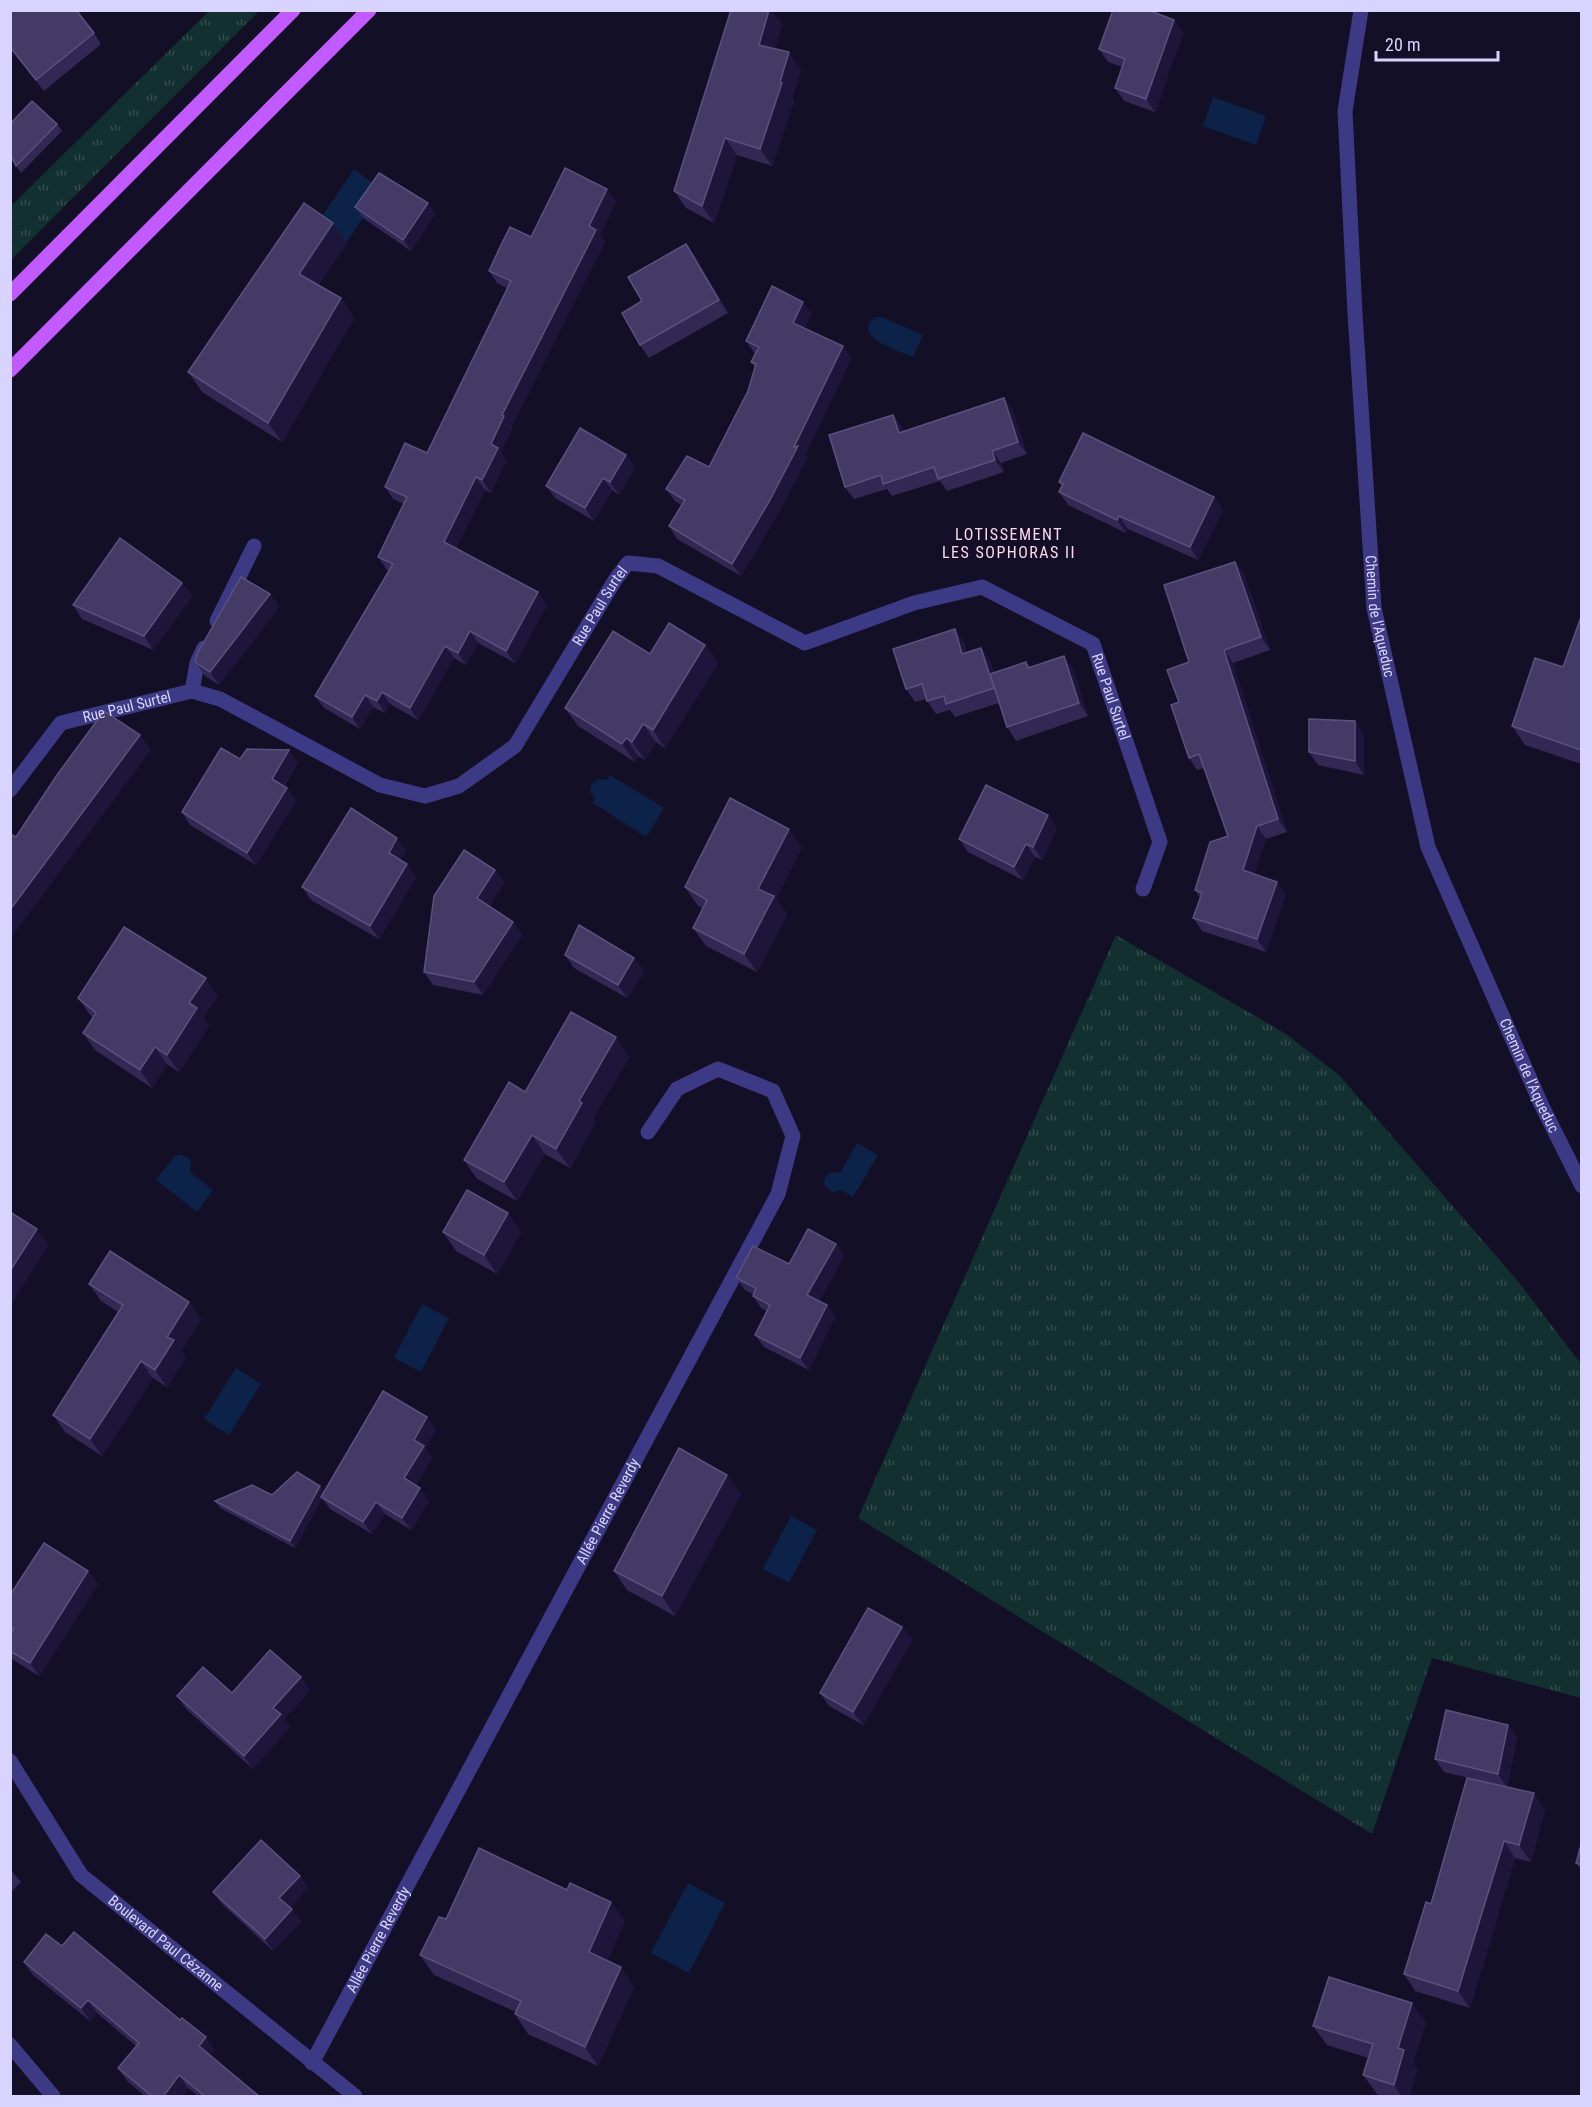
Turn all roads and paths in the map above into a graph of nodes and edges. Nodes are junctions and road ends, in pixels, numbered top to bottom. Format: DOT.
graph roads {
  1 [pos="293,10"];
  2 [pos="369,10"];
  3 [pos="1361,10"];
  4 [pos="10,294"];
  5 [pos="10,370"];
  6 [pos="254,546"];
  7 [pos="192,691"];
  8 [pos="10,790"];
  9 [pos="1143,889"];
  10 [pos="648,1132"];
  11 [pos="1581,1186"];
  12 [pos="10,1761"];
  13 [pos="10,2045"];
  14 [pos="312,2063"];
  15 [pos="53,2097"];
  16 [pos="355,2097"];
  1 -- 4 [label="main road"];
  2 -- 5 [label="main road"];
  3 -- 11 [label="street, Chemin de l'Aqueduc"];
  6 -- 7 [label="street"];
  7 -- 8 [label="street, Rue Paul Surtel"];
  7 -- 9 [label="street, Rue Paul Surtel"];
  10 -- 14 [label="street, Allée Pierre Reverdy"];
  12 -- 14 [label="street, Boulevard Paul Cézanne"];
  13 -- 15 [label="street"];
  14 -- 16 [label="street, Boulevard Paul Cézanne"];
}
